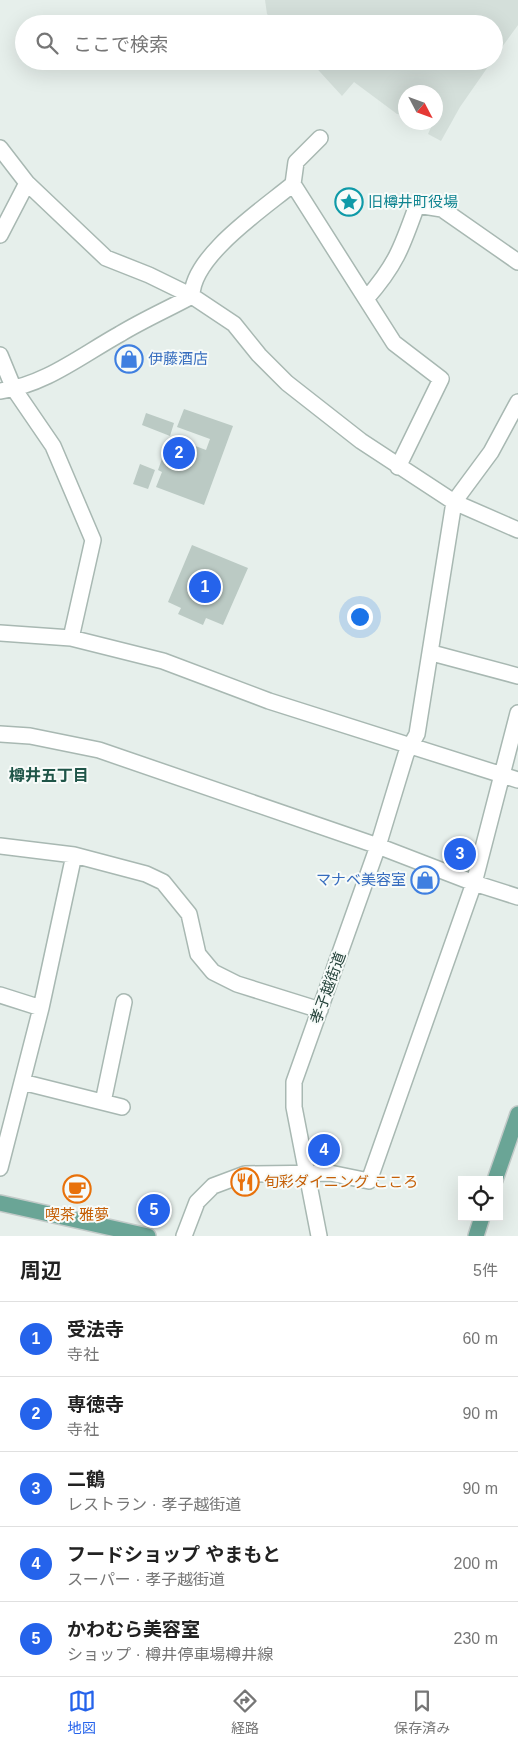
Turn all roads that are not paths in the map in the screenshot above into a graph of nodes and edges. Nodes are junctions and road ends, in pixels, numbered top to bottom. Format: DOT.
graph roads {
  1 [pos="320,138"];
  2 [pos="0,148"];
  3 [pos="27,183"];
  4 [pos="293,184"];
  5 [pos="0,235"];
  6 [pos="518,262"];
  7 [pos="192,296"];
  8 [pos="366,299"];
  9 [pos="0,355"];
  10 [pos="7,390"];
  11 [pos="518,402"];
  12 [pos="398,467"];
  13 [pos="454,502"];
  14 [pos="518,530"];
  15 [pos="0,633"];
  16 [pos="71,638"];
  17 [pos="432,653"];
  18 [pos="518,676"];
  19 [pos="518,713"];
  20 [pos="0,734"];
  21 [pos="411,746"];
  22 [pos="502,774"];
  23 [pos="518,780"];
  24 [pos="0,846"];
  25 [pos="378,846"];
  26 [pos="74,855"];
  27 [pos="474,883"];
  28 [pos="518,897"];
  29 [pos="0,995"];
  30 [pos="124,1002"];
  31 [pos="41,1008"];
  32 [pos="320,1010"];
  33 [pos="22,1082"];
  34 [pos="103,1102"];
  35 [pos="122,1107"];
  36 [pos="518,1114"];
  37 [pos="0,1168"];
  38 [pos="306,1174"];
  39 [pos="497,1176"];
  40 [pos="0,1203"];
  41 [pos="481,1221"];
  42 [pos="111,1232"];
  43 [pos="148,1236"];
  44 [pos="184,1236"];
  45 [pos="319,1236"];
  46 [pos="476,1236"];
  1 -- 4 [label="street"];
  2 -- 3 [label="street"];
  3 -- 5 [label="street"];
  3 -- 7 [label="street"];
  4 -- 7 [label="street"];
  4 -- 8 [label="street"];
  6 -- 8 [label="street"];
  7 -- 10 [label="street"];
  7 -- 12 [label="street"];
  8 -- 12 [label="street"];
  9 -- 10 [label="street"];
  10 -- 16 [label="street"];
  11 -- 13 [label="street"];
  12 -- 13 [label="street"];
  13 -- 14 [label="street"];
  13 -- 17 [label="street, 孝子越街道"];
  15 -- 16 [label="street"];
  16 -- 21 [label="street"];
  17 -- 18 [label="street"];
  17 -- 21 [label="street, 孝子越街道"];
  19 -- 22 [label="street"];
  20 -- 25 [label="street"];
  21 -- 22 [label="street"];
  21 -- 25 [label="street, 孝子越街道"];
  22 -- 23 [label="street"];
  22 -- 27 [label="street"];
  24 -- 26 [label="street"];
  25 -- 27 [label="street"];
  25 -- 32 [label="street, 孝子越街道"];
  26 -- 31 [label="street"];
  26 -- 32 [label="street"];
  27 -- 28 [label="street"];
  27 -- 38 [label="street"];
  29 -- 31 [label="street"];
  30 -- 34 [label="street"];
  31 -- 33 [label="street"];
  32 -- 38 [label="street, 孝子越街道"];
  33 -- 34 [label="street"];
  33 -- 37 [label="street"];
  34 -- 35 [label="street"];
  36 -- 39 [label="main road"];
  38 -- 44 [label="street"];
  38 -- 45 [label="street, 孝子越街道"];
  40 -- 42 [label="main road"];
  41 -- 46 [label="main road"];
  42 -- 43 [label="main road"];
}
